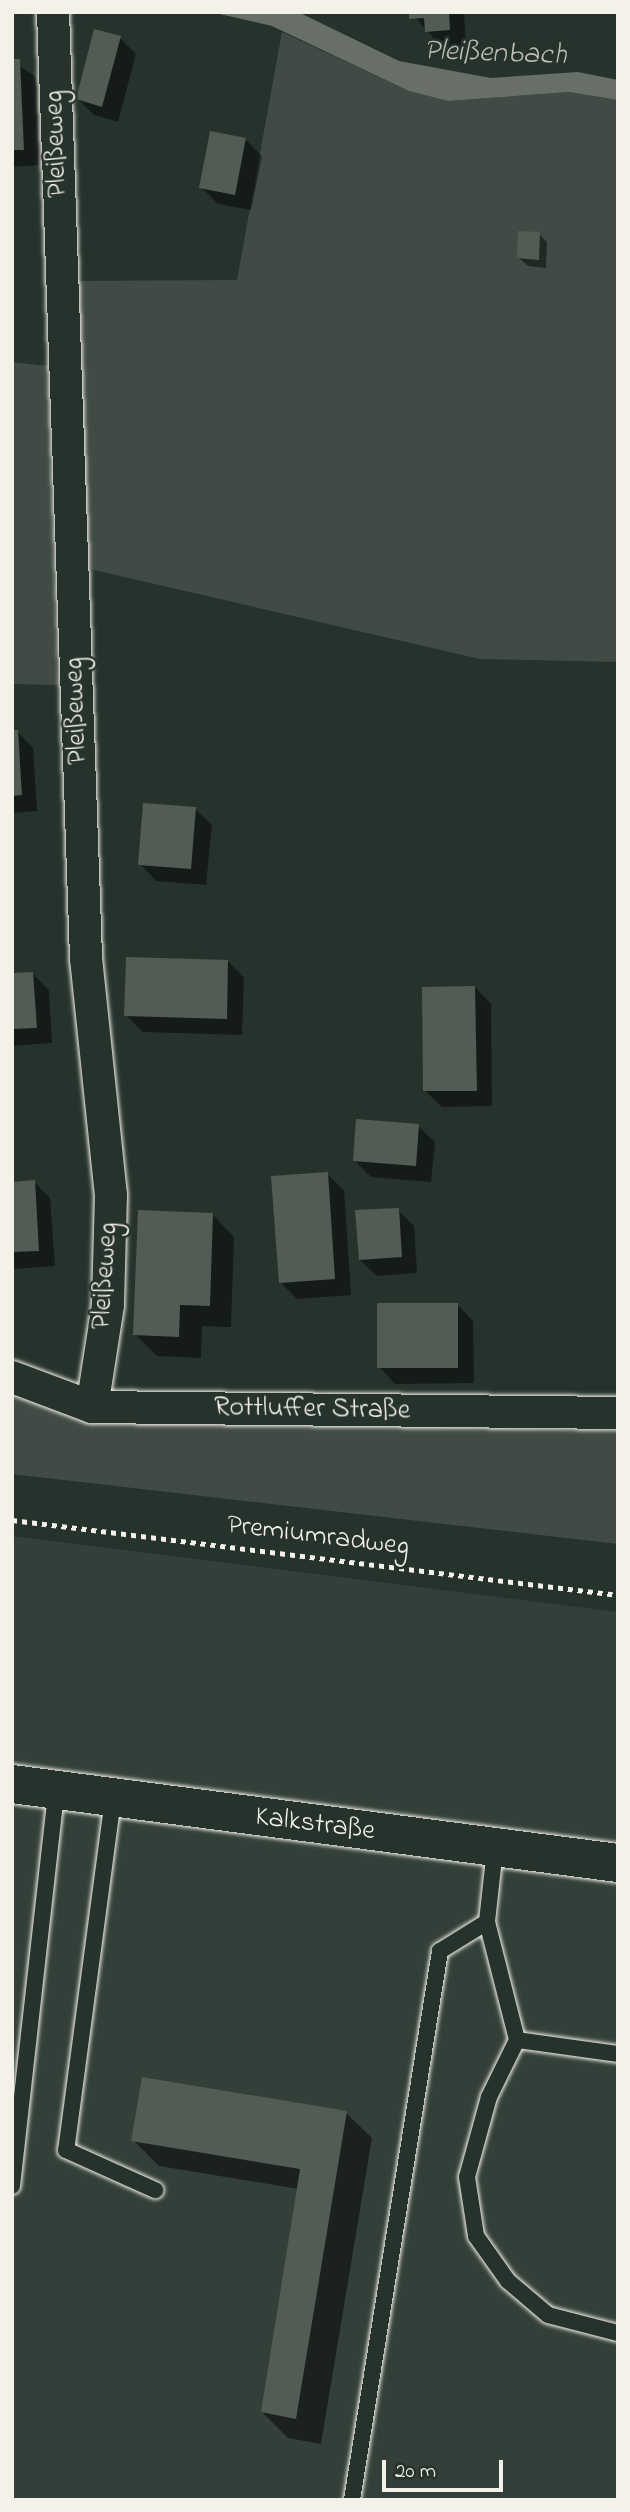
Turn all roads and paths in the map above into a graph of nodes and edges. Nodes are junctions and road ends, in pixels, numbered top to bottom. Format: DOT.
graph roads {
  1 [pos="53,14"];
  2 [pos="12,1377"];
  3 [pos="92,1407"];
  4 [pos="618,1413"];
  5 [pos="12,1520"];
  6 [pos="618,1595"];
  7 [pos="12,1784"];
  8 [pos="56,1791"];
  9 [pos="113,1799"];
  10 [pos="495,1849"];
  11 [pos="618,1863"];
  12 [pos="487,1922"];
  13 [pos="517,2040"];
  14 [pos="618,2054"];
  15 [pos="12,2186"];
  16 [pos="155,2190"];
  17 [pos="618,2333"];
  18 [pos="352,2500"];
  1 -- 3 [label="street, Pleißeweg"];
  2 -- 3 [label="street, Rottluffer Straße"];
  3 -- 4 [label="street, Rottluffer Straße"];
  5 -- 6 [label="path, Premiumradweg"];
  7 -- 8 [label="main road, Kalkstraße"];
  8 -- 9 [label="main road, Kalkstraße"];
  8 -- 15 [label="lane"];
  9 -- 10 [label="main road, Kalkstraße"];
  9 -- 16 [label="lane"];
  10 -- 11 [label="main road, Kalkstraße"];
  10 -- 12 [label="lane"];
  12 -- 13 [label="lane"];
  12 -- 18 [label="lane"];
  13 -- 14 [label="lane"];
  13 -- 17 [label="lane"];
}
